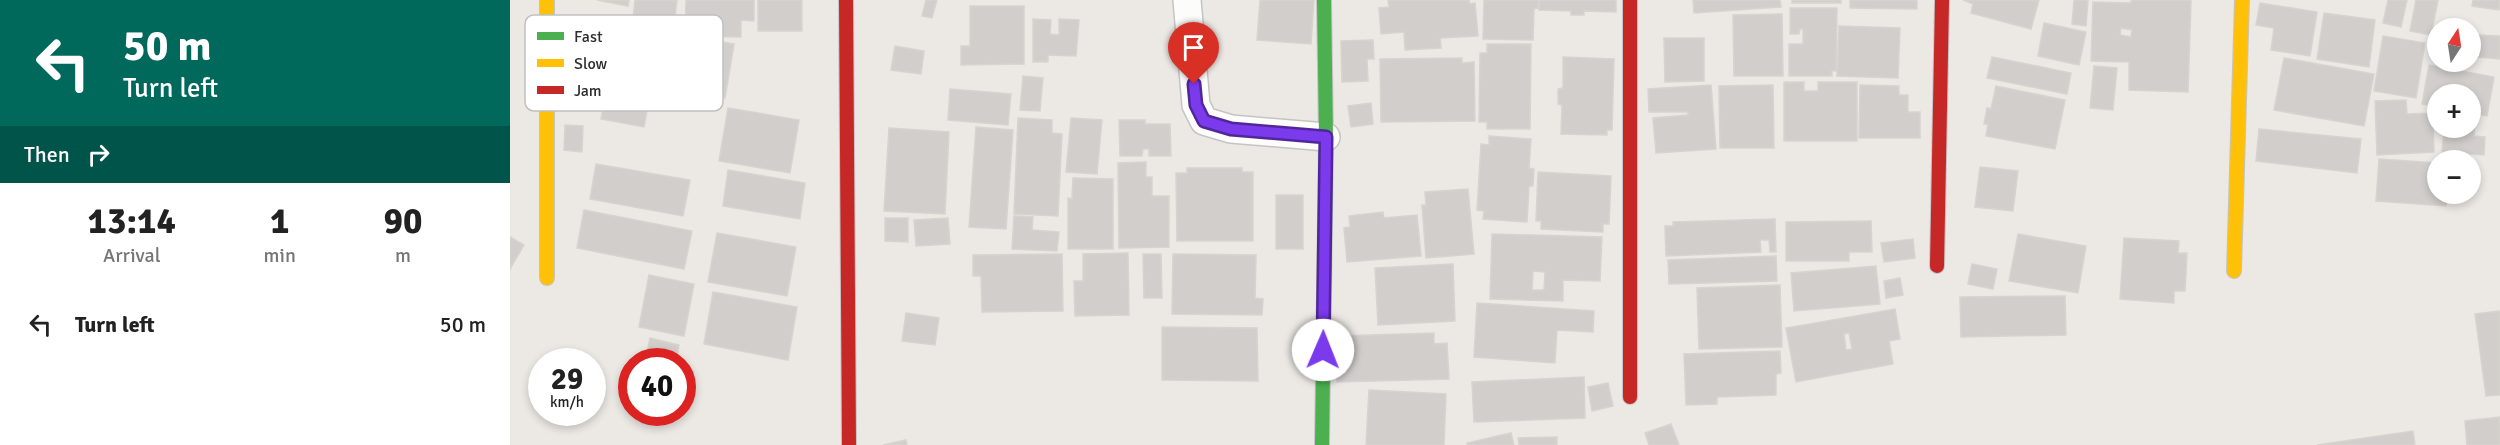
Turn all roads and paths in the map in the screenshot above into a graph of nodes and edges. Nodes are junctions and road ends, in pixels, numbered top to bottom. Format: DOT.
graph roads {
  1 [pos="846,0"];
  2 [pos="1187,0"];
  3 [pos="1324,0"];
  4 [pos="1630,0"];
  5 [pos="1942,0"];
  6 [pos="2242,0"];
  7 [pos="547,111"];
  8 [pos="1326,137"];
  9 [pos="1937,266"];
  10 [pos="2234,271"];
  11 [pos="547,278"];
  12 [pos="1630,397"];
  13 [pos="849,445"];
  14 [pos="1322,445"];
  1 -- 13 [label="street"];
  2 -- 8 [label="street"];
  3 -- 8 [label="street"];
  4 -- 12 [label="street"];
  5 -- 9 [label="street"];
  6 -- 10 [label="street"];
  7 -- 11 [label="street"];
  8 -- 14 [label="street"];
}
